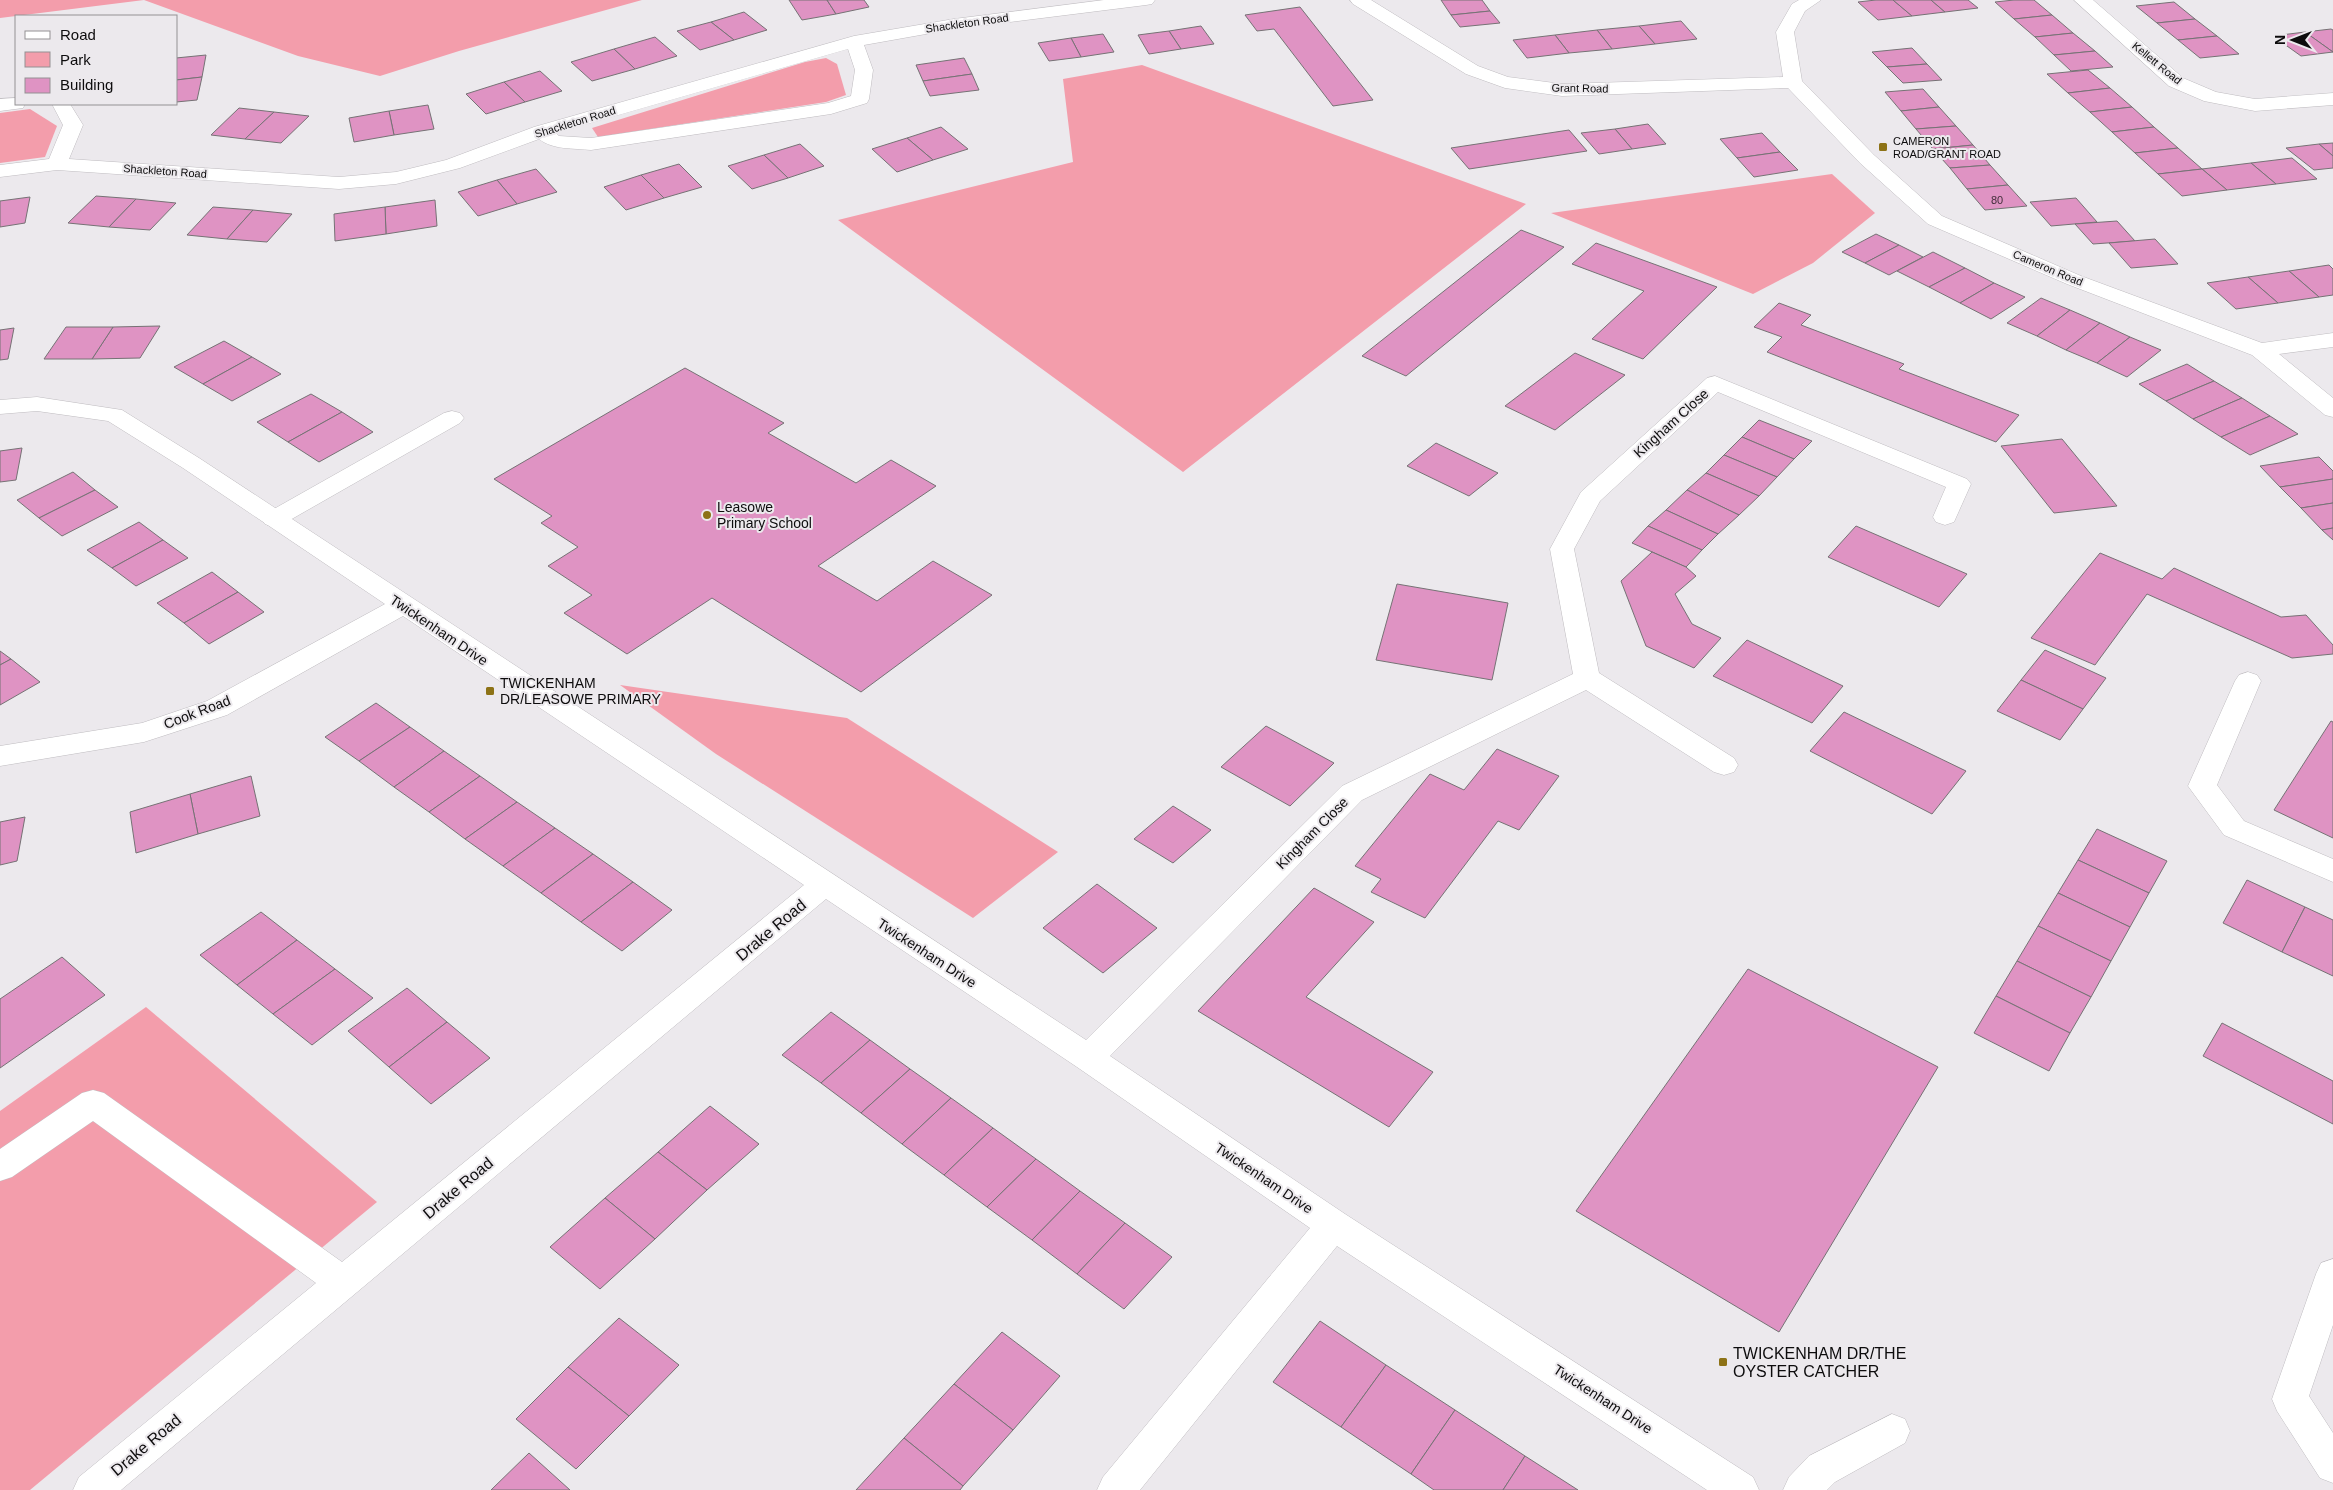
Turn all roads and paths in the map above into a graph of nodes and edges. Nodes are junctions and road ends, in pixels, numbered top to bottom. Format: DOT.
graph roads {
  1 [pos="1146,0"];
  2 [pos="1359,0"];
  3 [pos="1812,0"];
  4 [pos="2083,0"];
  5 [pos="854,41"];
  6 [pos="1793,82"];
  7 [pos="2333,99"];
  8 [pos="15,104"];
  9 [pos="0,105"];
  10 [pos="62,105"];
  11 [pos="541,131"];
  12 [pos="57,164"];
  13 [pos="0,171"];
  14 [pos="2333,340"];
  15 [pos="2260,350"];
  16 [pos="0,407"];
  17 [pos="2333,410"];
  18 [pos="452,418"];
  19 [pos="1945,518"];
  20 [pos="274,519"];
  21 [pos="402,605"];
  22 [pos="1587,678"];
  23 [pos="2248,681"];
  24 [pos="0,756"];
  25 [pos="1724,765"];
  26 [pos="2333,871"];
  27 [pos="824,885"];
  28 [pos="1088,1058"];
  29 [pos="0,1167"];
  30 [pos="1333,1225"];
  31 [pos="2333,1274"];
  32 [pos="343,1283"];
  33 [pos="1892,1431"];
  34 [pos="2333,1465"];
  35 [pos="92,1490"];
  36 [pos="1116,1490"];
  37 [pos="1740,1490"];
  38 [pos="1802,1490"];
  1 -- 5 [label="street, Shackleton Road"];
  2 -- 6 [label="street, Grant Road"];
  3 -- 6 [label="street"];
  4 -- 7 [label="street, Kellett Road"];
  5 -- 11 [label="street, Shackleton Road"];
  5 -- 11 [label="street"];
  6 -- 15 [label="street, Cameron Road"];
  8 -- 9 [label="street"];
  10 -- 12 [label="street"];
  11 -- 12 [label="street, Shackleton Road"];
  12 -- 13 [label="street, Shackleton Road"];
  14 -- 15 [label="street"];
  15 -- 17 [label="street, Cameron Road"];
  16 -- 20 [label="street, Twickenham Drive"];
  18 -- 20 [label="street"];
  19 -- 22 [label="street, Kingham Close"];
  20 -- 21 [label="street, Twickenham Drive"];
  21 -- 24 [label="street, Cook Road"];
  21 -- 27 [label="street, Twickenham Drive"];
  22 -- 25 [label="street"];
  22 -- 28 [label="street, Kingham Close"];
  23 -- 26 [label="street"];
  27 -- 28 [label="street, Twickenham Drive"];
  27 -- 32 [label="street, Drake Road"];
  28 -- 30 [label="street, Twickenham Drive"];
  29 -- 32 [label="street"];
  30 -- 36 [label="street"];
  30 -- 37 [label="street, Twickenham Drive"];
  31 -- 34 [label="street"];
  32 -- 35 [label="street, Drake Road"];
  33 -- 38 [label="street"];
}
